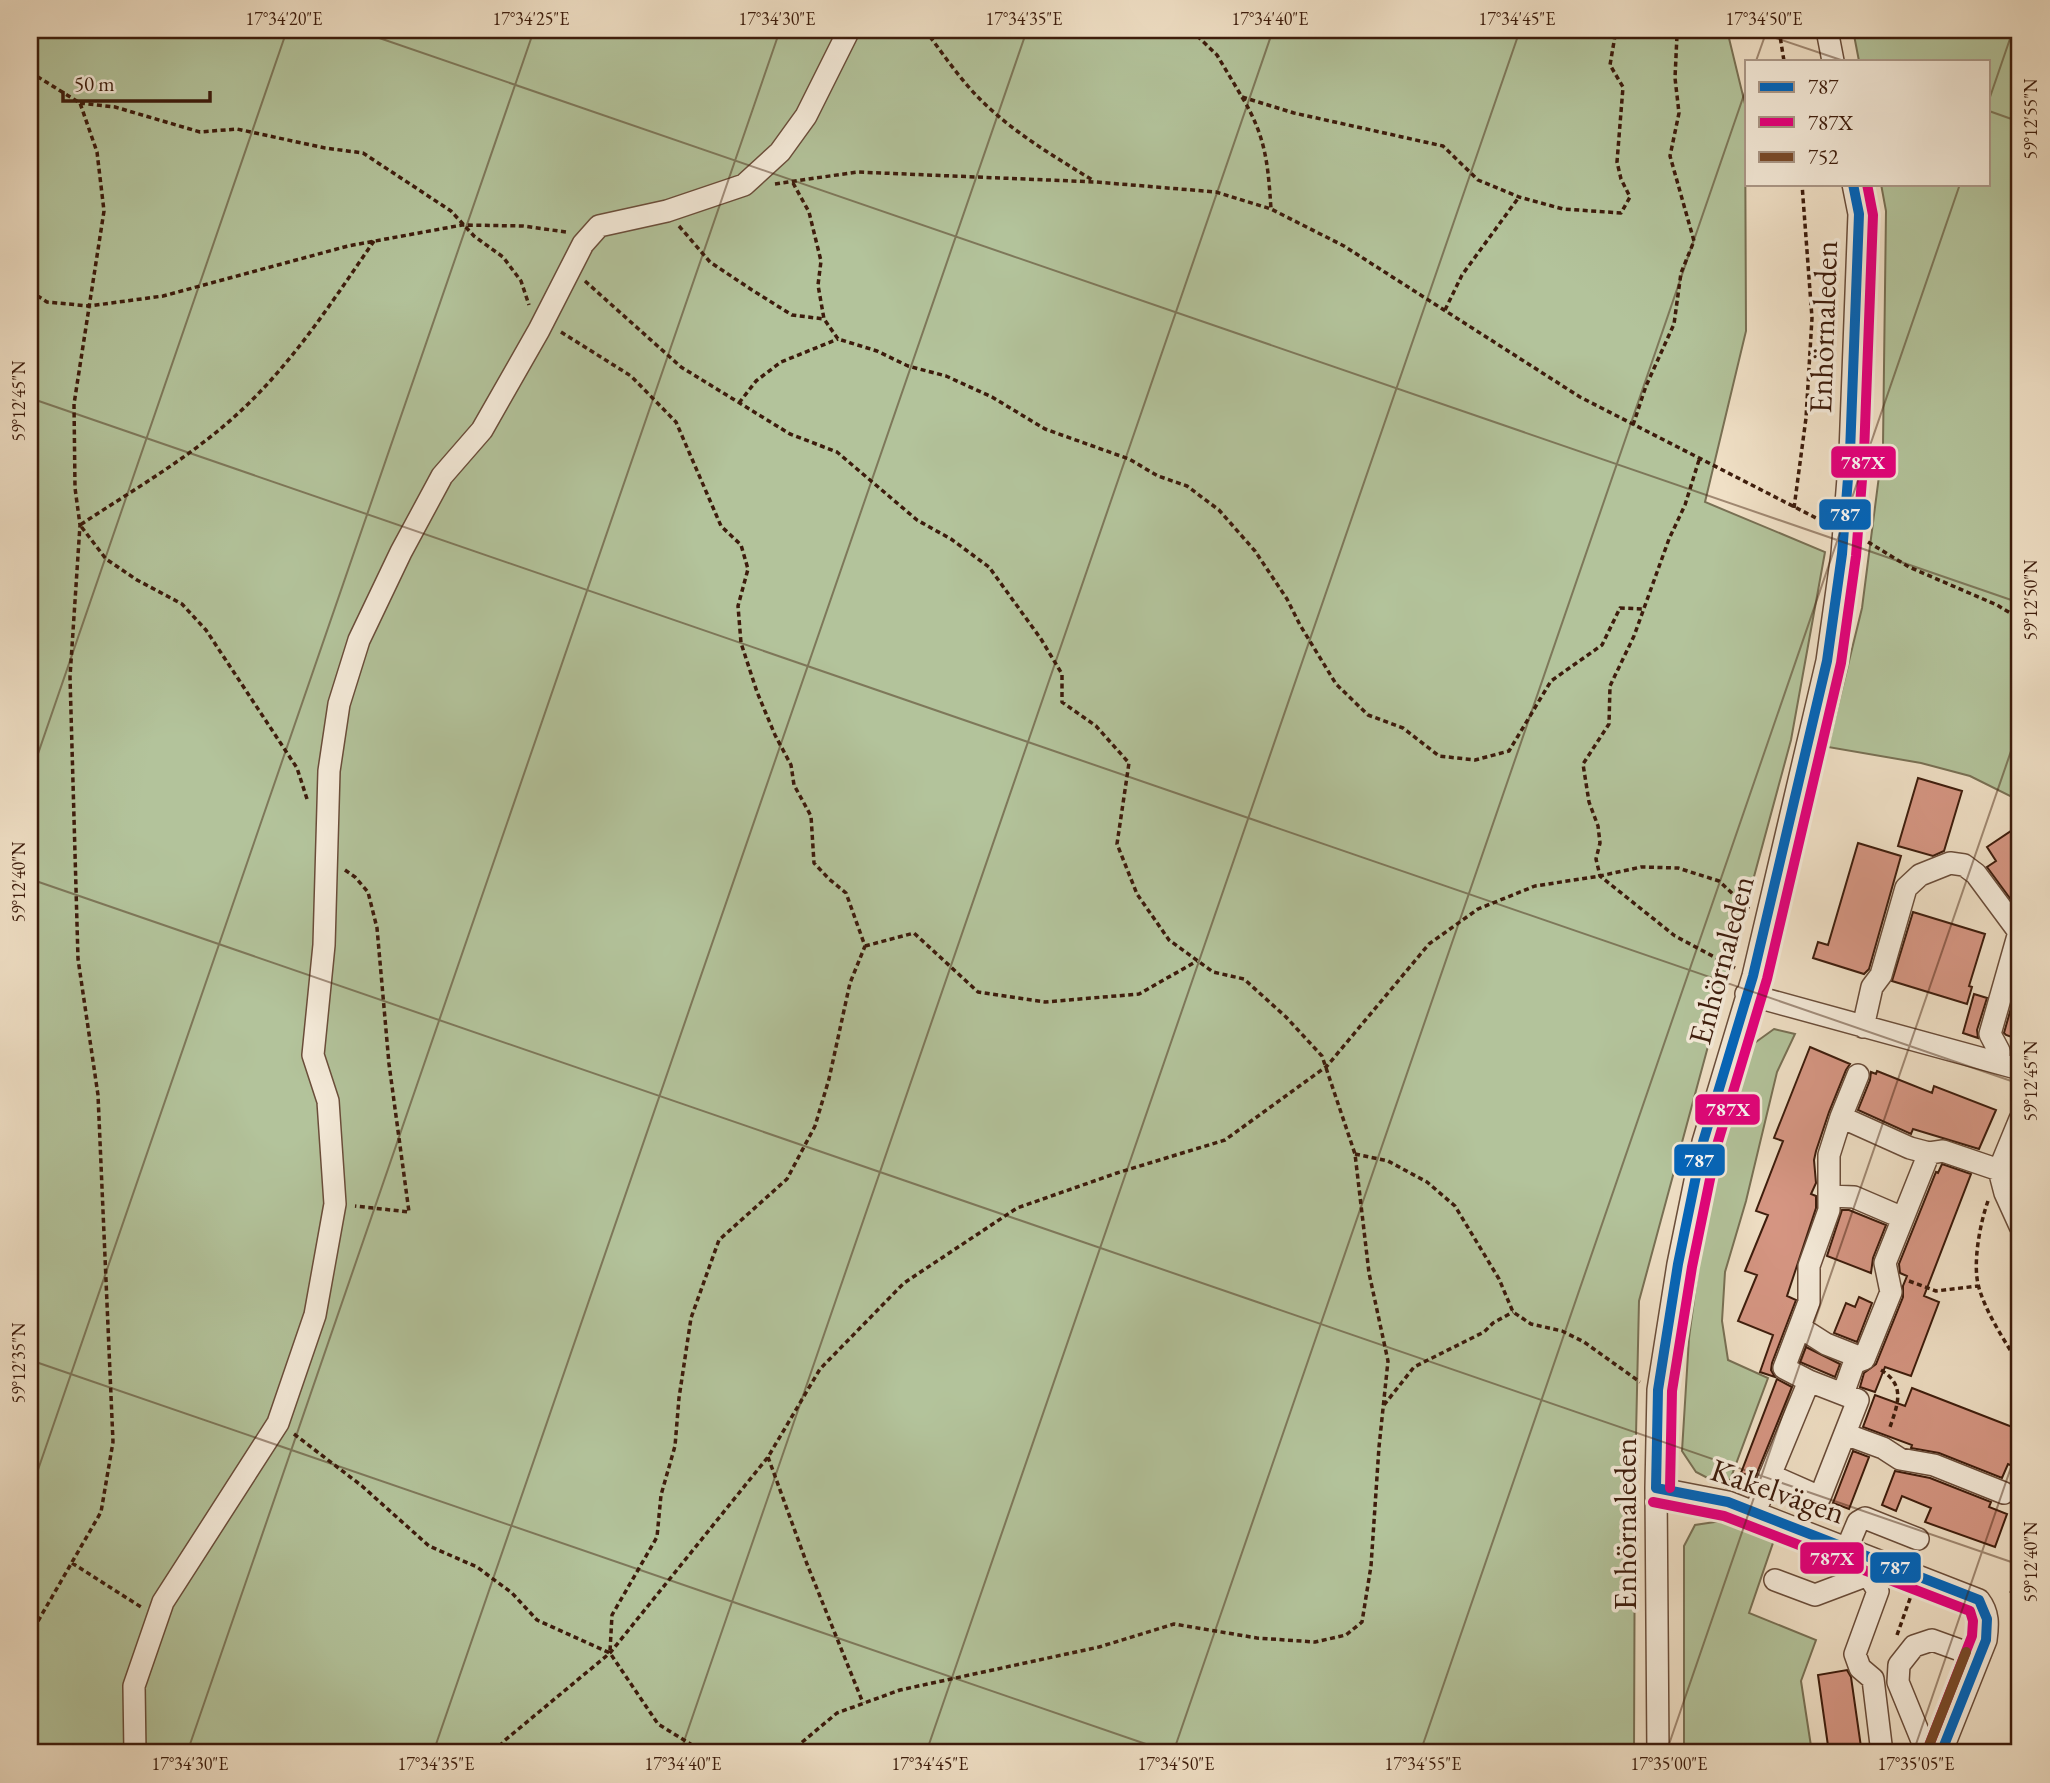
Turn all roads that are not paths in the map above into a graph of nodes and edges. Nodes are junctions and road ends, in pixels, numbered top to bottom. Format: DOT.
graph roads {
  1 [pos="849,30"];
  2 [pos="1827,30"];
  3 [pos="1833,60"];
  4 [pos="1853,186"];
  5 [pos="1749,985"];
  6 [pos="1863,1027"];
  7 [pos="1999,1063"];
  8 [pos="2020,1069"];
  9 [pos="1858,1075"];
  10 [pos="1841,1117"];
  11 [pos="2020,1119"];
  12 [pos="1929,1153"];
  13 [pos="1999,1170"];
  14 [pos="1830,1196"];
  15 [pos="1903,1218"];
  16 [pos="2020,1226"];
  17 [pos="1801,1328"];
  18 [pos="1864,1359"];
  19 [pos="1809,1381"];
  20 [pos="1843,1394"];
  21 [pos="1845,1434"];
  22 [pos="1770,1475"];
  23 [pos="1656,1488"];
  24 [pos="2004,1493"];
  25 [pos="1755,1512"];
  26 [pos="1918,1539"];
  27 [pos="1847,1548"];
  28 [pos="1871,1567"];
  29 [pos="1775,1580"];
  30 [pos="1979,1657"];
  31 [pos="135,1753"];
  32 [pos="1658,1753"];
  33 [pos="1882,1753"];
  34 [pos="1927,1753"];
  35 [pos="1941,1753"];
  1 -- 31 [label="street"];
  2 -- 3 [label="street"];
  4 -- 5 [label="street, Enhörnaleden"];
  5 -- 6 [label="street"];
  5 -- 23 [label="street, Enhörnaleden"];
  6 -- 7 [label="street"];
  6 -- 7 [label="street"];
  7 -- 8 [label="street"];
  9 -- 10 [label="street"];
  10 -- 12 [label="street"];
  10 -- 14 [label="street"];
  11 -- 13 [label="street"];
  12 -- 13 [label="street"];
  12 -- 15 [label="street"];
  13 -- 16 [label="street"];
  14 -- 15 [label="street"];
  14 -- 17 [label="street"];
  15 -- 18 [label="street"];
  17 -- 18 [label="street"];
  17 -- 19 [label="street"];
  18 -- 20 [label="street"];
  19 -- 20 [label="street"];
  19 -- 22 [label="street"];
  20 -- 21 [label="street"];
  21 -- 22 [label="street"];
  21 -- 24 [label="street"];
  22 -- 25 [label="street"];
  23 -- 25 [label="street, Kakelvägen"];
  23 -- 32 [label="street, Enhörnaleden"];
  25 -- 27 [label="street, Kakelvägen"];
  26 -- 27 [label="street"];
  27 -- 28 [label="street, Kakelvägen"];
  28 -- 29 [label="street"];
  28 -- 30 [label="street, Kakelvägen"];
  28 -- 33 [label="street"];
  30 -- 34 [label="street"];
  30 -- 35 [label="street"];
}
